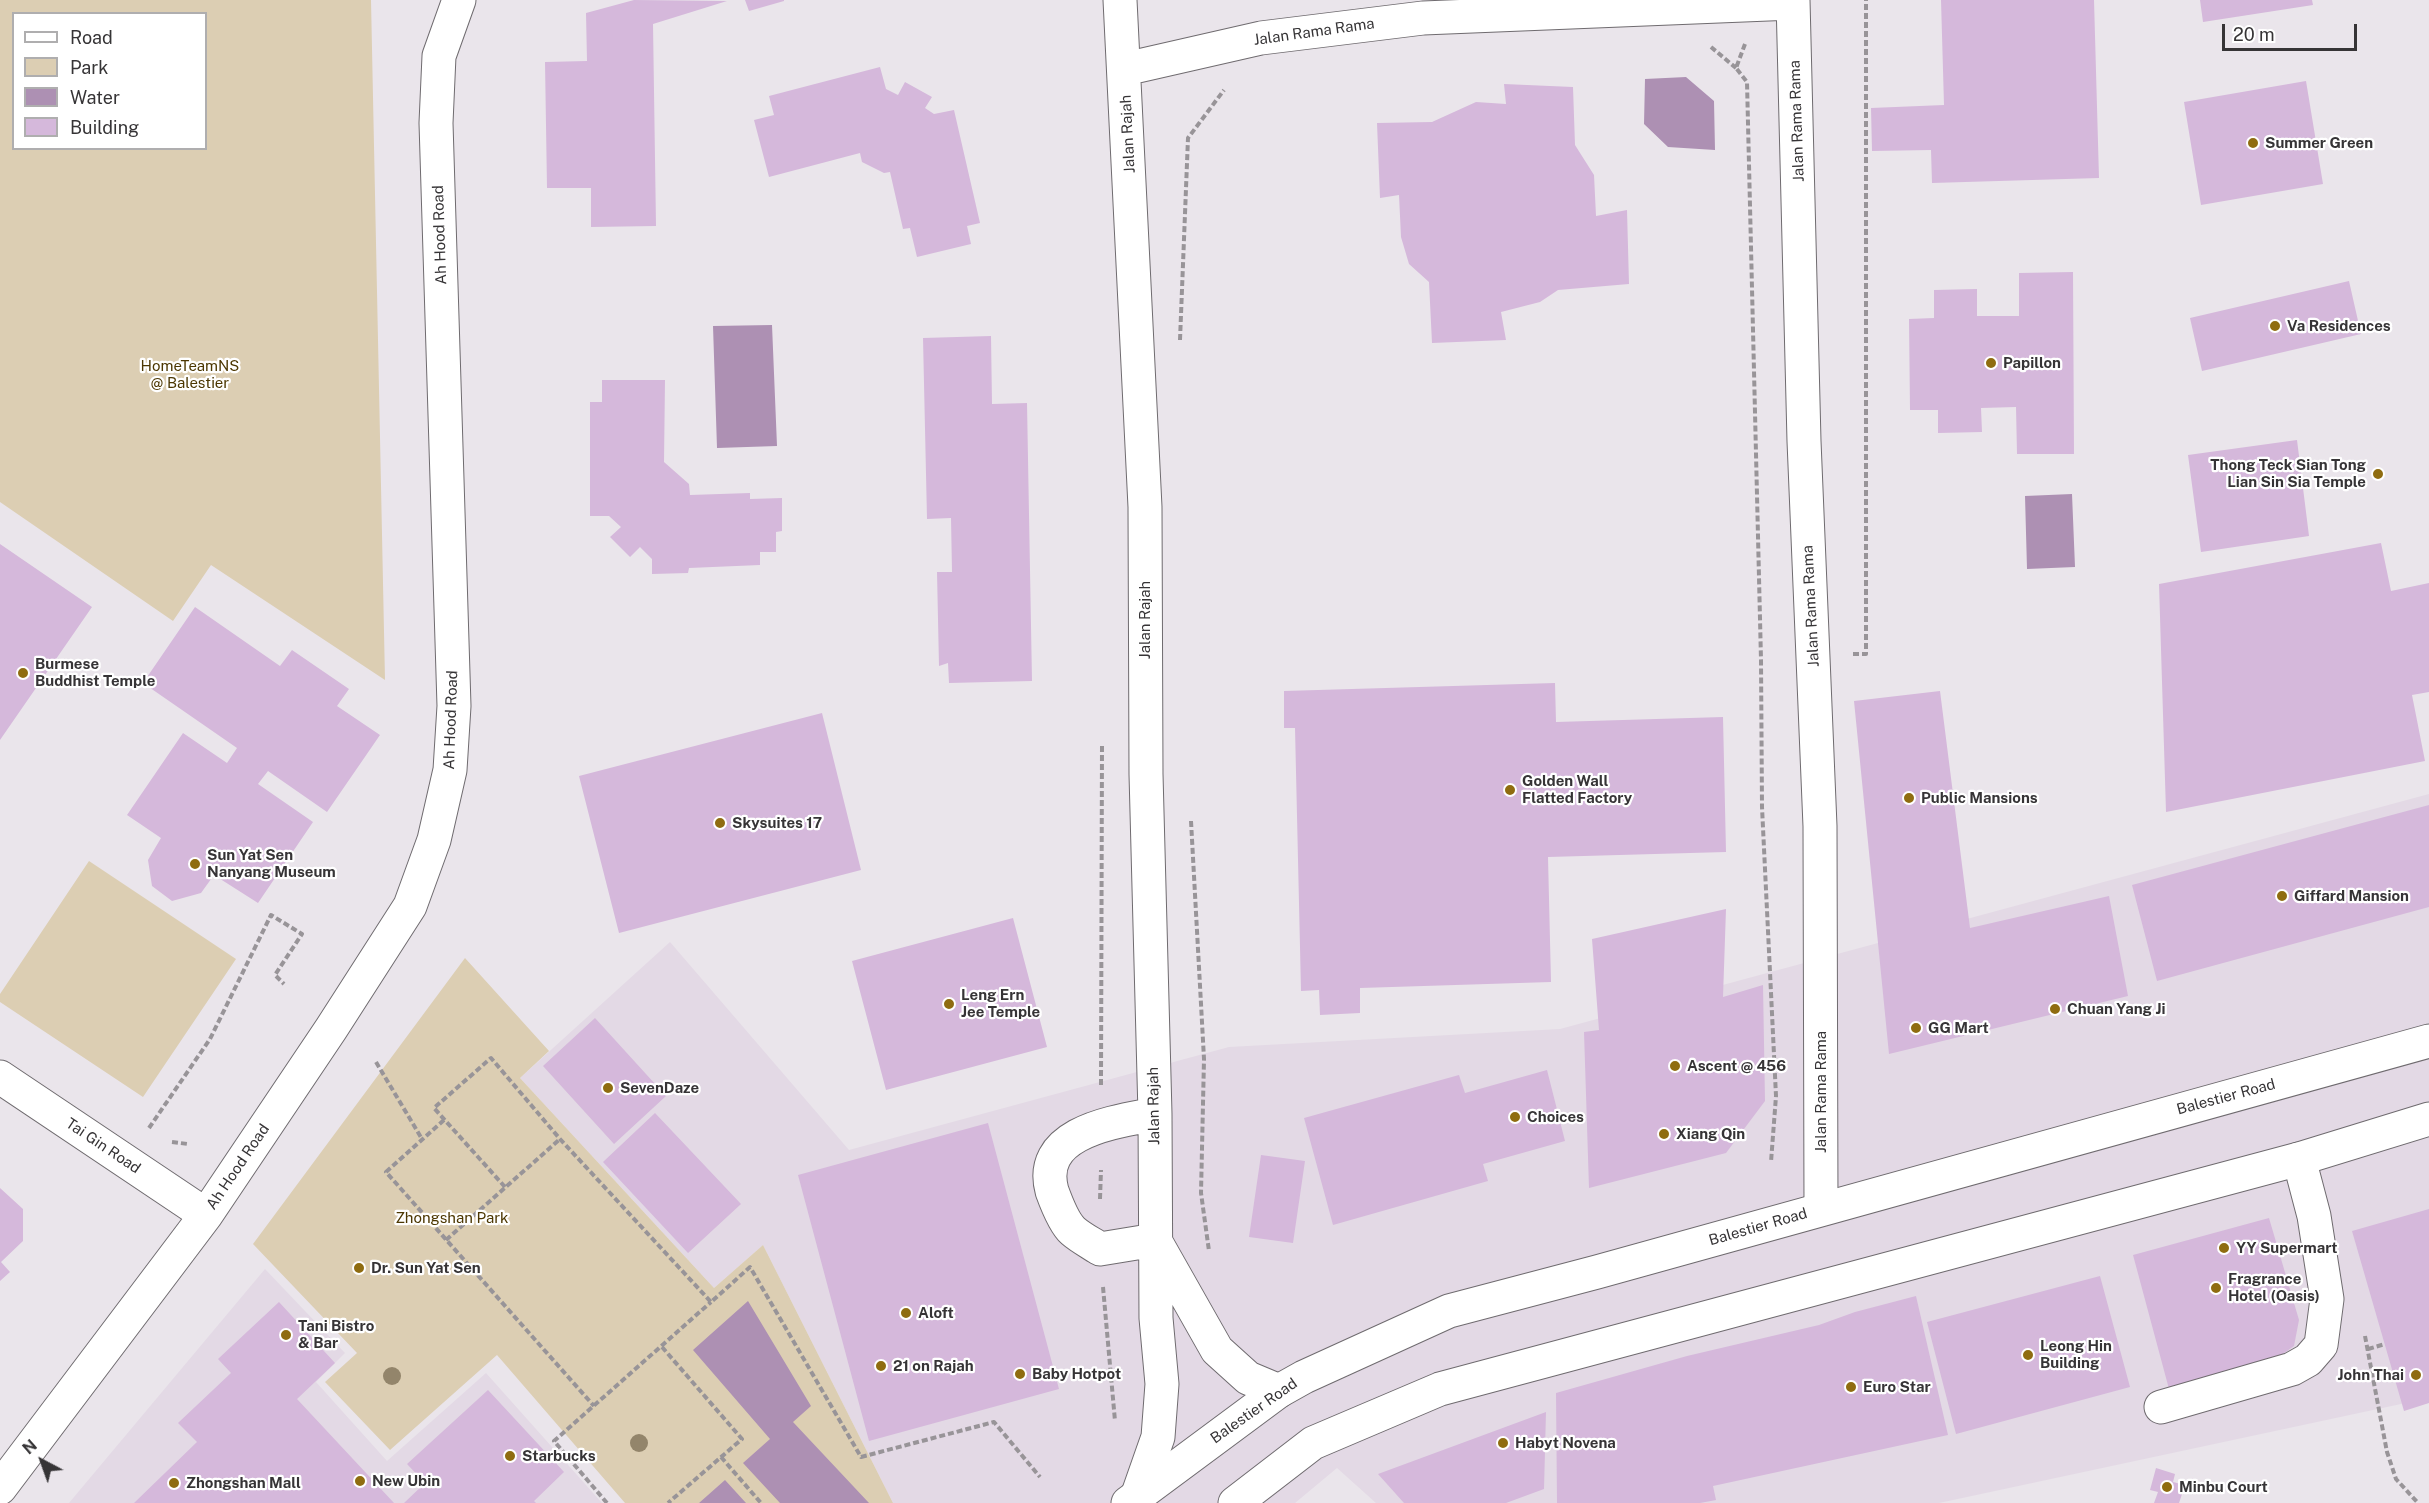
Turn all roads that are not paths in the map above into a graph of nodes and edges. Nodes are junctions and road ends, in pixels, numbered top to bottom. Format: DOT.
graph roads {
  1 [pos="459,0"];
  2 [pos="1120,0"];
  3 [pos="1793,2"];
  4 [pos="1125,69"];
  5 [pos="2429,1041"];
  6 [pos="0,1077"];
  7 [pos="1155,1114"];
  8 [pos="2429,1119"];
  9 [pos="2299,1159"];
  10 [pos="1821,1209"];
  11 [pos="206,1215"];
  12 [pos="1155,1240"];
  13 [pos="1279,1390"];
  14 [pos="2161,1407"];
  15 [pos="0,1488"];
  16 [pos="1133,1498"];
  17 [pos="1235,1503"];
  1 -- 11 [label="street, Ah Hood Road"];
  2 -- 4 [label="street, Jalan Rajah"];
  3 -- 4 [label="street, Jalan Rama Rama"];
  3 -- 10 [label="street, Jalan Rama Rama"];
  4 -- 7 [label="street, Jalan Rajah"];
  5 -- 10 [label="street, Balestier Road"];
  6 -- 11 [label="street, Tai Gin Road"];
  7 -- 12 [label="street, Jalan Rajah"];
  7 -- 12 [label="street"];
  8 -- 9 [label="street"];
  9 -- 14 [label="street"];
  9 -- 17 [label="street"];
  10 -- 13 [label="street, Balestier Road"];
  11 -- 15 [label="street, Ah Hood Road"];
  12 -- 13 [label="street, Jalan Rajah"];
  12 -- 16 [label="street, Jalan Rajah"];
  13 -- 16 [label="street, Balestier Road"];
}
